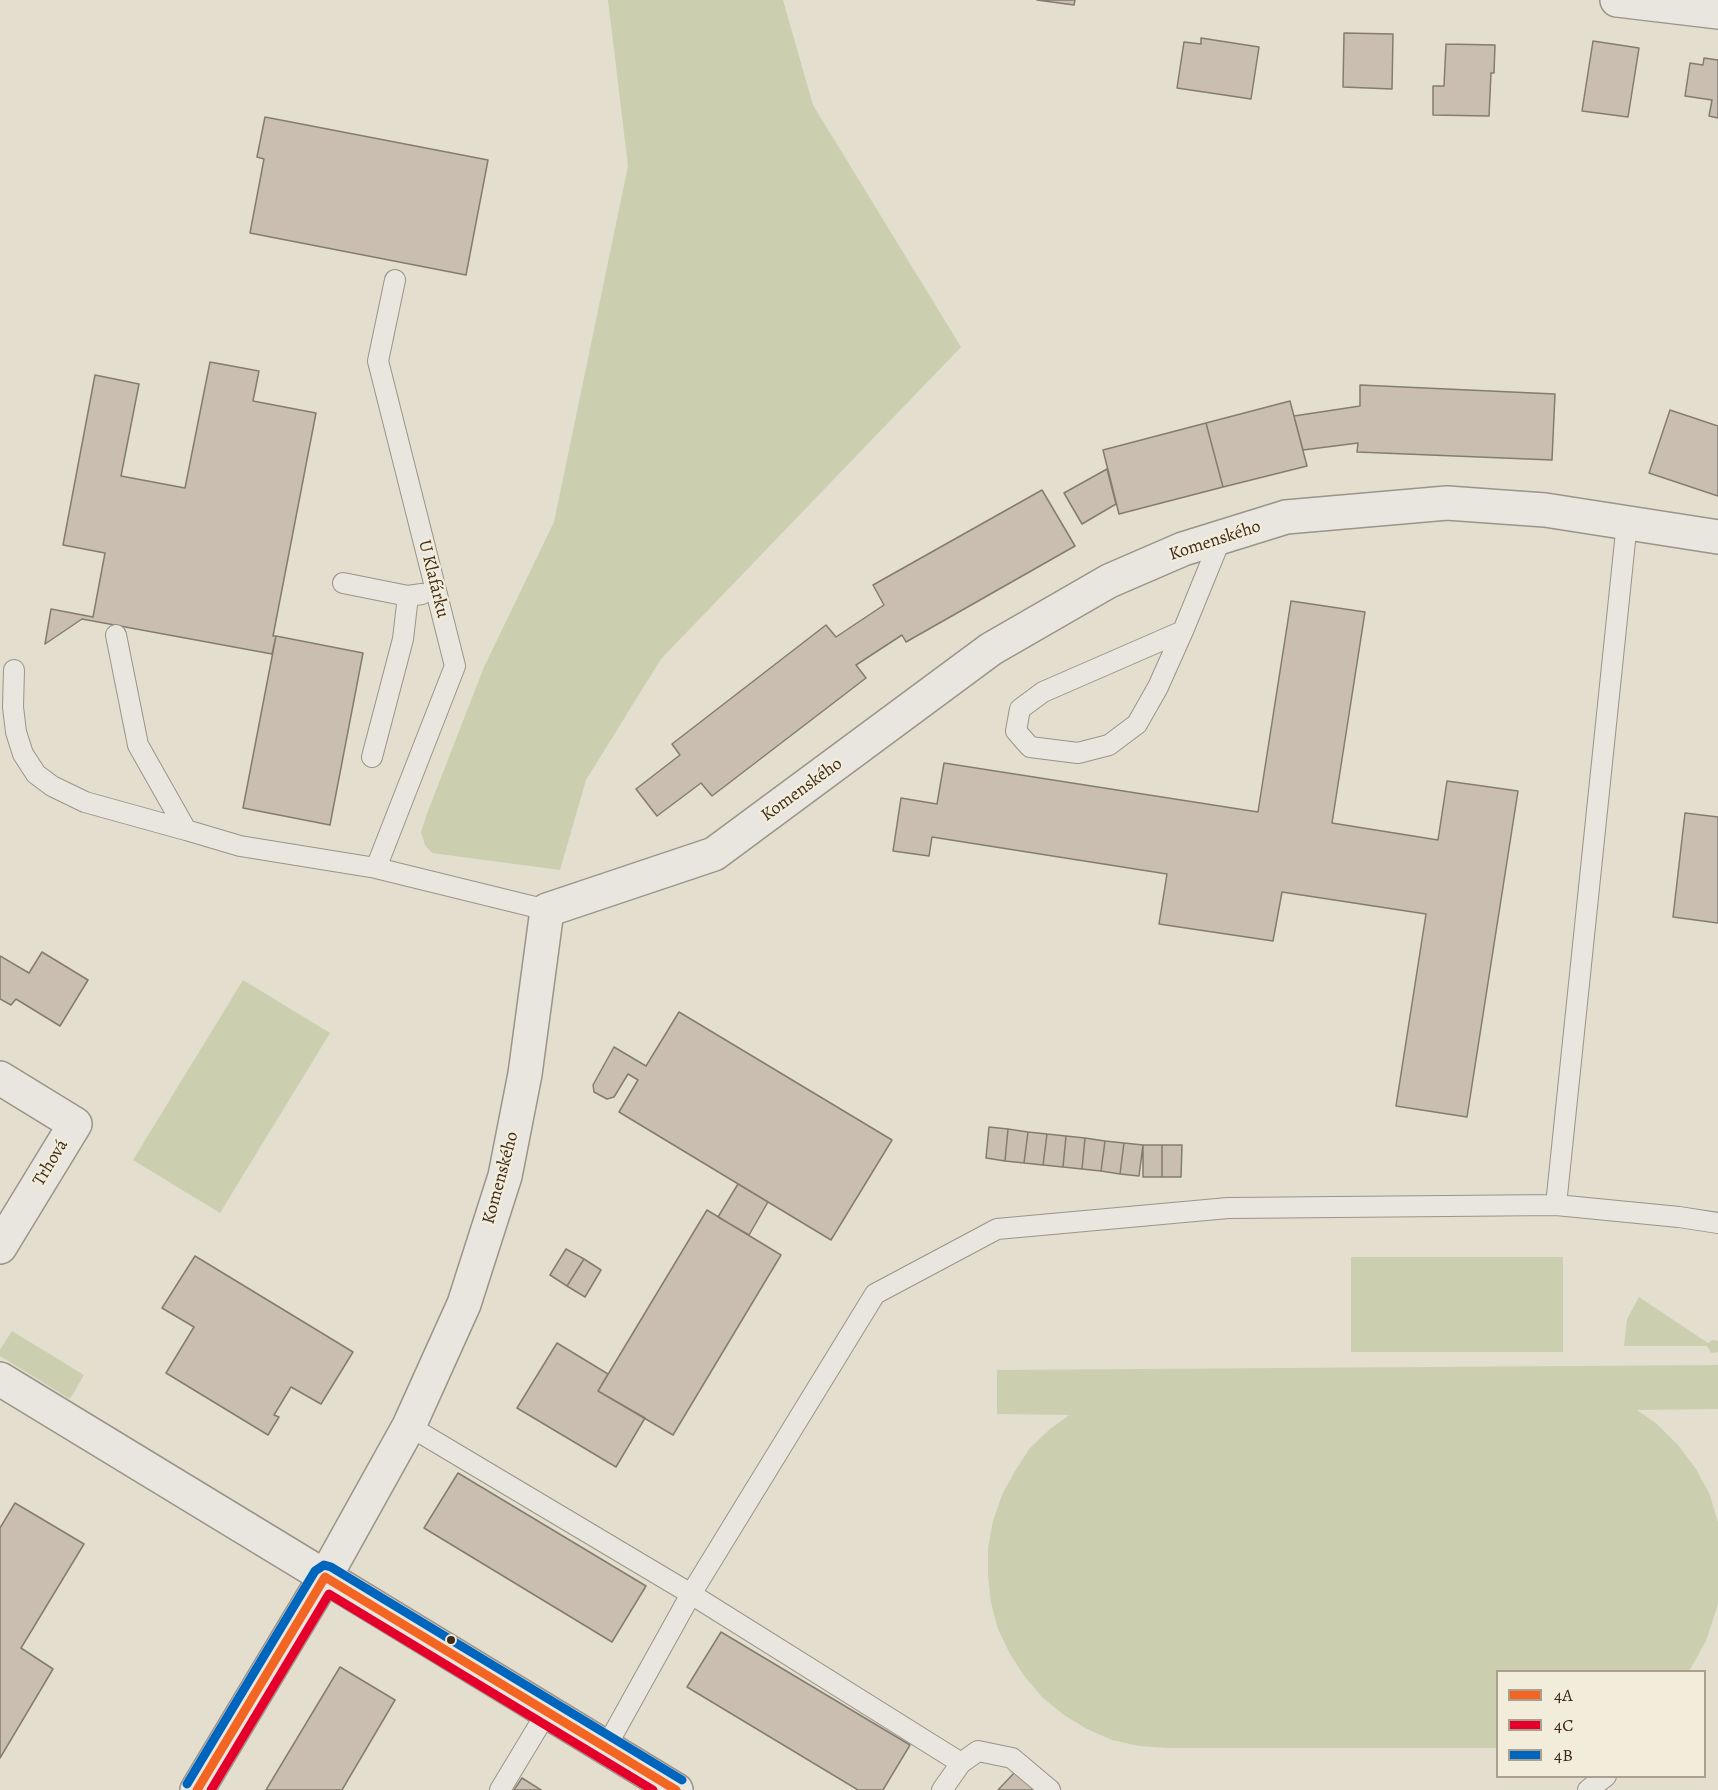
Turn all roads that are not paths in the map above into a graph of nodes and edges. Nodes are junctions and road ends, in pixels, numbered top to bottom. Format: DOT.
graph roads {
  1 [pos="1617,0"];
  2 [pos="1718,12"];
  3 [pos="395,280"];
  4 [pos="1627,522"];
  5 [pos="1718,537"];
  6 [pos="1221,538"];
  7 [pos="342,583"];
  8 [pos="436,591"];
  9 [pos="408,596"];
  10 [pos="1183,632"];
  11 [pos="116,635"];
  12 [pos="14,670"];
  13 [pos="372,758"];
  14 [pos="186,830"];
  15 [pos="376,868"];
  16 [pos="547,910"];
  17 [pos="0,1078"];
  18 [pos="1556,1205"];
  19 [pos="1718,1224"];
  20 [pos="0,1247"];
  21 [pos="0,1379"];
  22 [pos="409,1426"];
  23 [pos="325,1577"];
  24 [pos="691,1594"];
  25 [pos="547,1712"];
  26 [pos="606,1747"];
  27 [pos="961,1763"];
  28 [pos="1603,1778"];
  29 [pos="197,1790"];
  30 [pos="500,1790"];
  31 [pos="675,1790"];
  32 [pos="942,1790"];
  33 [pos="1050,1790"];
  34 [pos="1588,1790"];
  1 -- 2 [label="street"];
  3 -- 8 [label="lane, U Klafárku"];
  4 -- 5 [label="street, Komenského"];
  4 -- 6 [label="street, Komenského"];
  4 -- 18 [label="lane"];
  6 -- 10 [label="lane"];
  6 -- 16 [label="street, Komenského"];
  7 -- 9 [label="lane"];
  8 -- 9 [label="lane"];
  8 -- 15 [label="lane, U Klafárku"];
  9 -- 13 [label="lane"];
  10 -- 10 [label="lane"];
  11 -- 14 [label="lane"];
  12 -- 14 [label="lane"];
  14 -- 15 [label="lane"];
  15 -- 16 [label="lane"];
  16 -- 22 [label="street, Komenského"];
  17 -- 20 [label="street, Trhová"];
  18 -- 19 [label="lane"];
  18 -- 24 [label="lane"];
  21 -- 23 [label="street"];
  22 -- 23 [label="street, Komenského"];
  22 -- 24 [label="lane"];
  23 -- 25 [label="street"];
  23 -- 29 [label="street, Komenského"];
  24 -- 26 [label="lane"];
  24 -- 27 [label="lane"];
  25 -- 26 [label="street"];
  25 -- 30 [label="lane"];
  26 -- 31 [label="street"];
  27 -- 32 [label="lane"];
  27 -- 33 [label="lane"];
  28 -- 34 [label="lane"];
}
